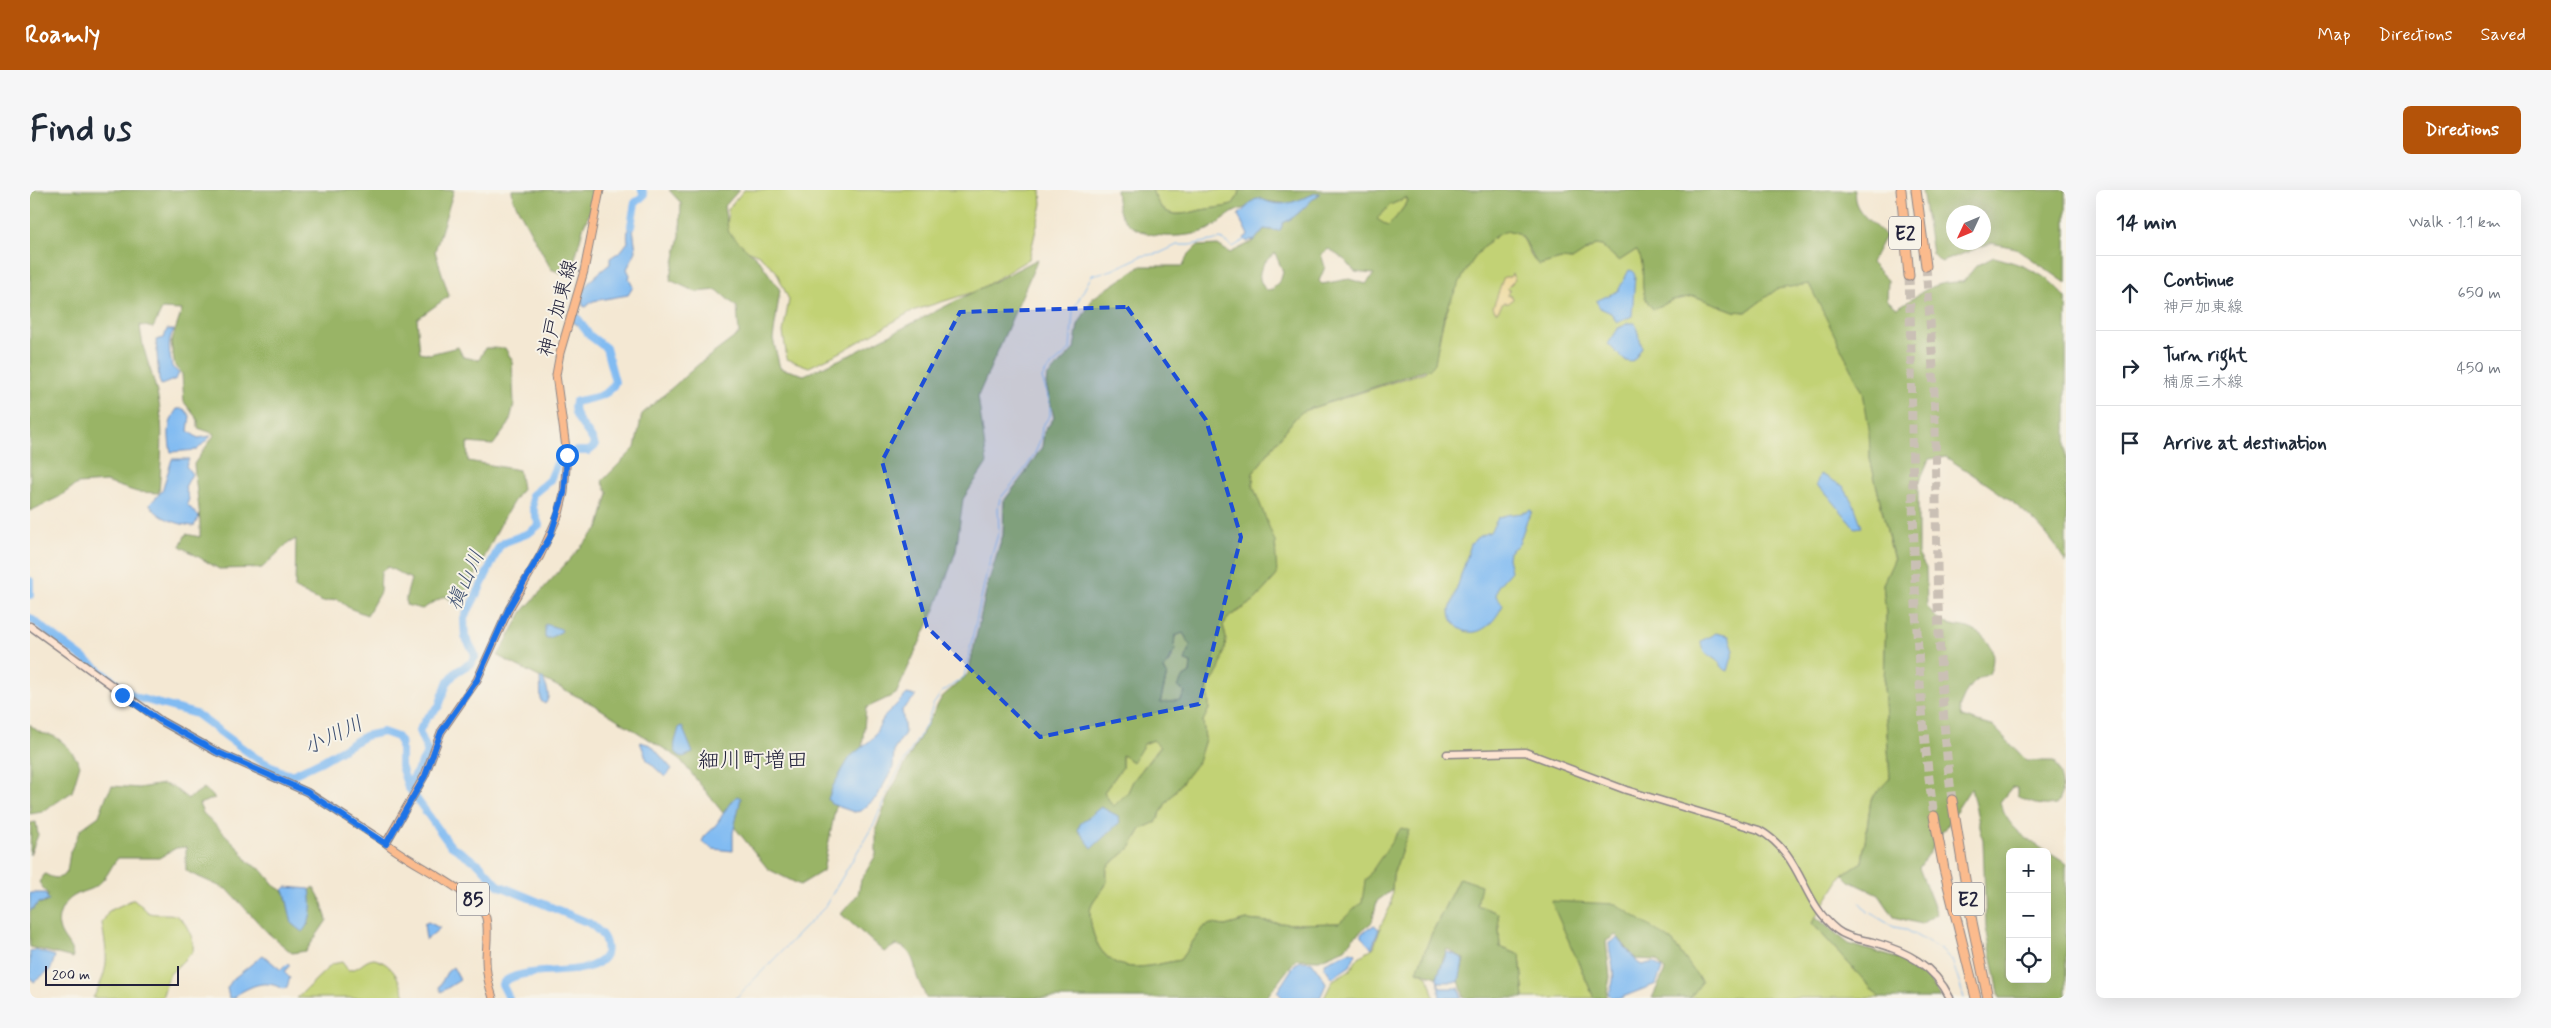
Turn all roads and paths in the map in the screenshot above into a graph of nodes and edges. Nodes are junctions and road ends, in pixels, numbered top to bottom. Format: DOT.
graph roads {
  1 [pos="600,190"];
  2 [pos="1901,190"];
  3 [pos="1916,190"];
  4 [pos="1926,266"];
  5 [pos="1909,276"];
  6 [pos="30,626"];
  7 [pos="1447,754"];
  8 [pos="1952,800"];
  9 [pos="1934,816"];
  10 [pos="386,844"];
  11 [pos="493,998"];
  12 [pos="1950,998"];
  13 [pos="1976,998"];
  14 [pos="1988,998"];
  1 -- 10 [label="main road, 神戸加東線"];
  2 -- 5 [label="highway, E2"];
  3 -- 4 [label="highway, E2"];
  6 -- 10 [label="street"];
  7 -- 12 [label="street"];
  8 -- 14 [label="highway, E2"];
  9 -- 13 [label="highway, E2"];
  10 -- 11 [label="main road, 85"];
}
